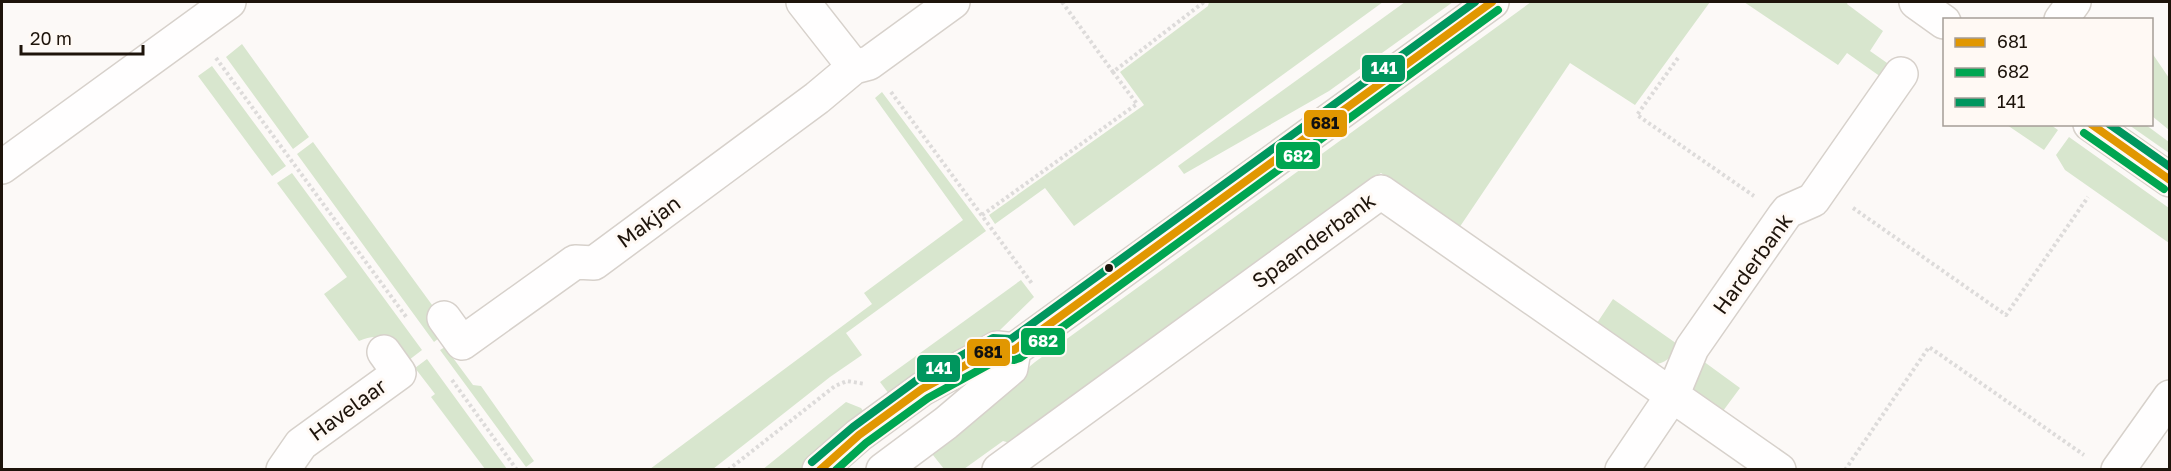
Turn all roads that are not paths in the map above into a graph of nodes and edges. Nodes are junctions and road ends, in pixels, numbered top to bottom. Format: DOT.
graph roads {
  1 [pos="229,2"];
  2 [pos="803,2"];
  3 [pos="953,2"];
  4 [pos="1492,2"];
  5 [pos="1916,2"];
  6 [pos="2074,2"];
  7 [pos="2062,18"];
  8 [pos="1943,21"];
  9 [pos="854,67"];
  10 [pos="1901,74"];
  11 [pos="2093,126"];
  12 [pos="2,167"];
  13 [pos="2169,180"];
  14 [pos="444,318"];
  15 [pos="1014,350"];
  16 [pos="384,352"];
  17 [pos="1672,396"];
  18 [pos="2169,397"];
  19 [pos="2119,469"];
  20 [pos="283,470"];
  21 [pos="819,470"];
  22 [pos="883,470"];
  23 [pos="999,470"];
  24 [pos="1622,470"];
  25 [pos="1779,470"];
  1 -- 12 [label="street"];
  2 -- 9 [label="street"];
  3 -- 9 [label="street, Makjan"];
  4 -- 15 [label="street"];
  5 -- 8 [label="street"];
  6 -- 7 [label="street"];
  9 -- 14 [label="street, Makjan"];
  10 -- 17 [label="street, Harderbank"];
  11 -- 13 [label="street"];
  15 -- 21 [label="street"];
  15 -- 22 [label="street"];
  16 -- 20 [label="street, Havelaar"];
  17 -- 23 [label="street, Spaanderbank"];
  17 -- 24 [label="street, Harderbank"];
  17 -- 25 [label="street, Spaanderbank"];
  18 -- 19 [label="street"];
}
